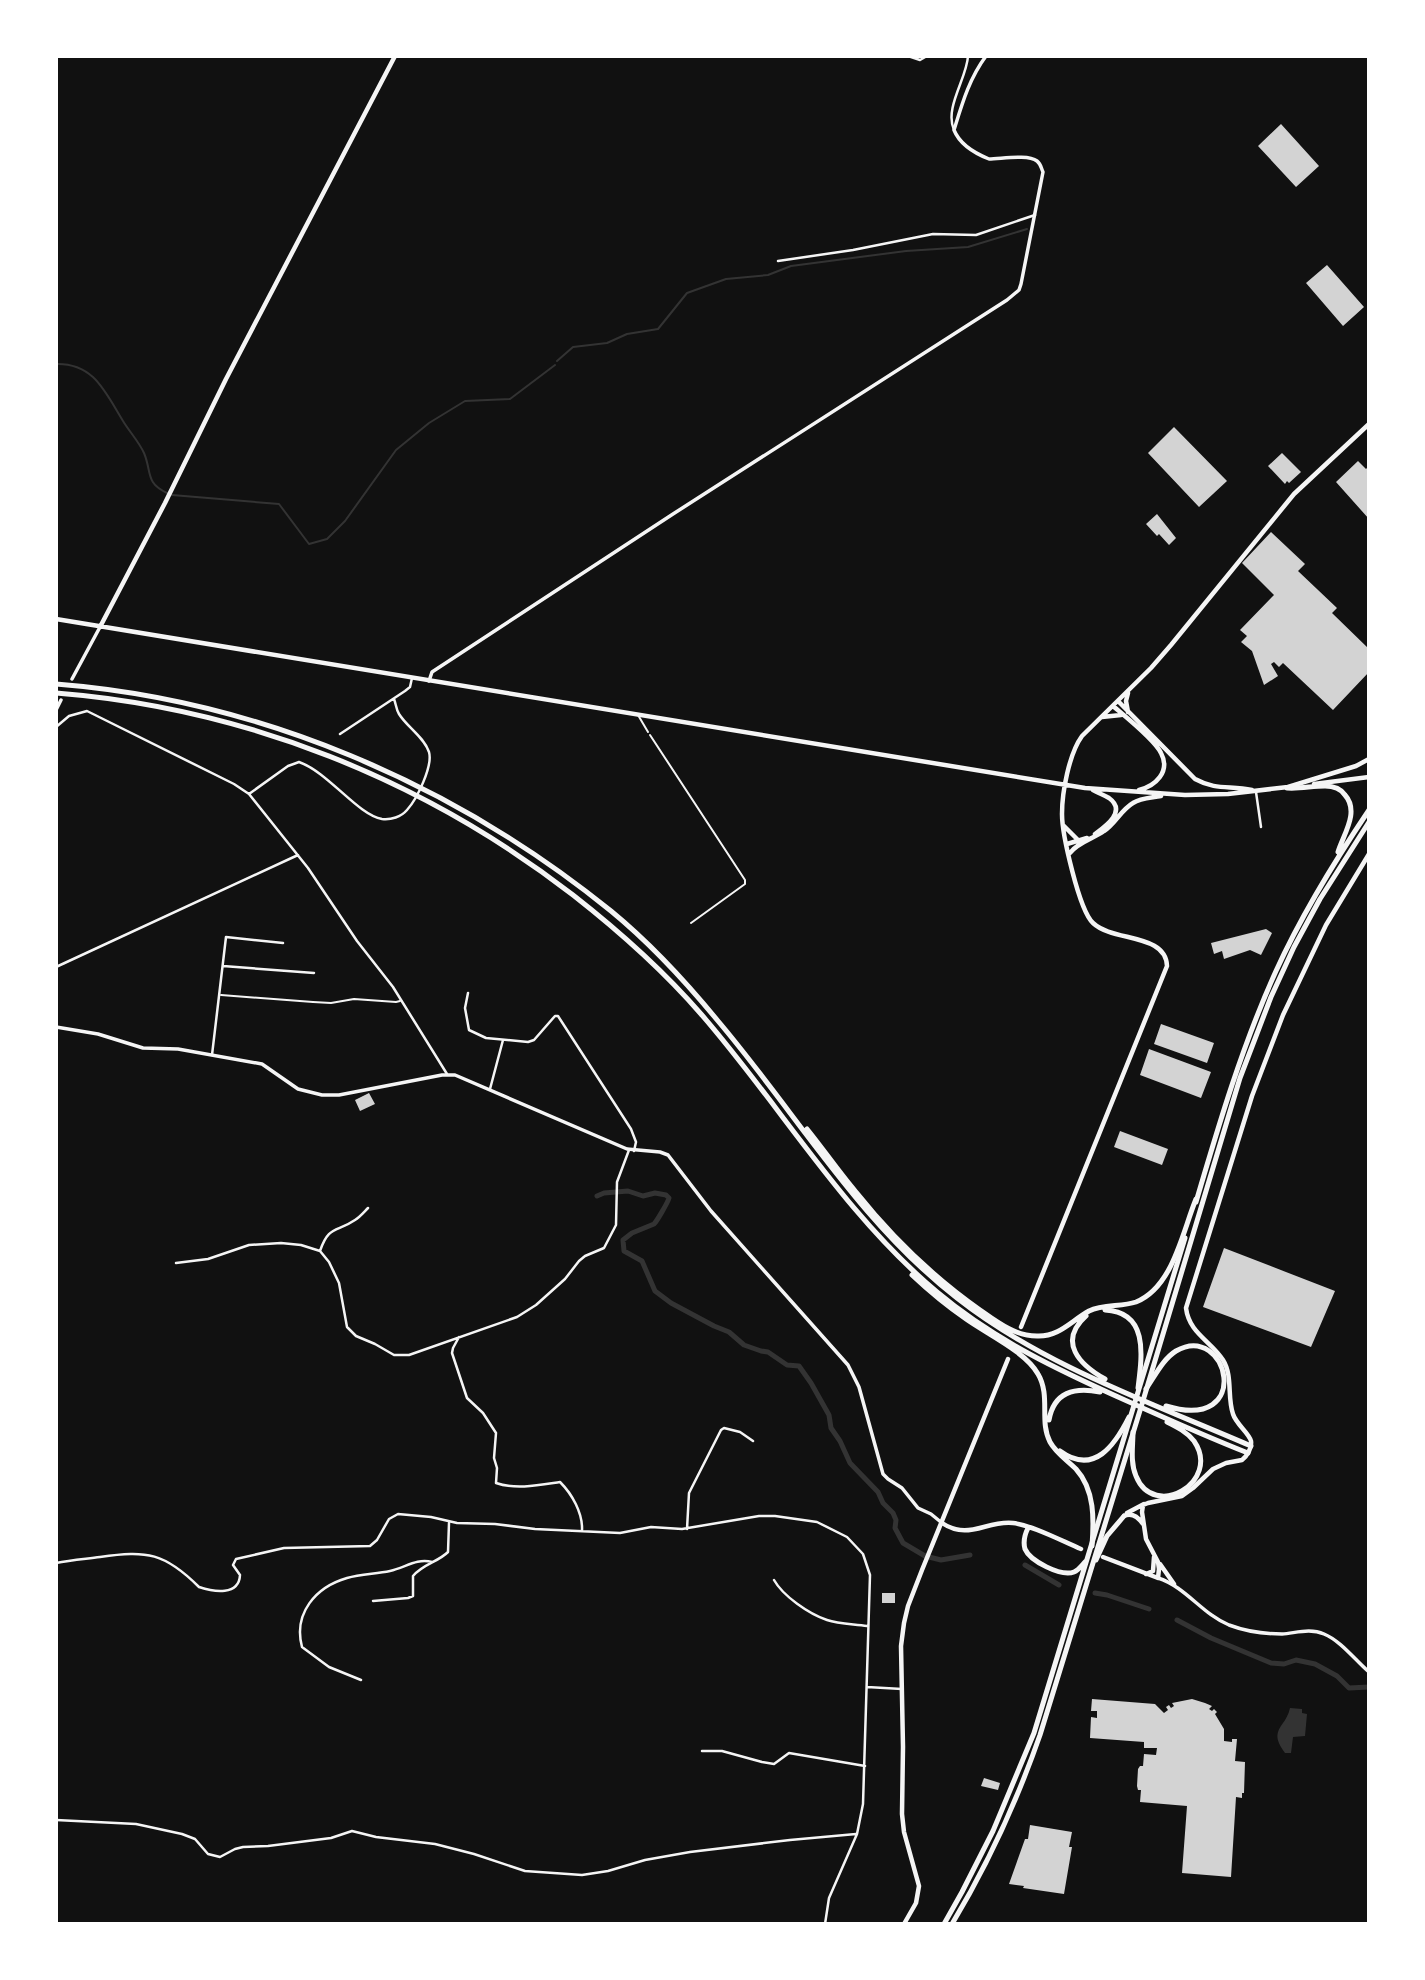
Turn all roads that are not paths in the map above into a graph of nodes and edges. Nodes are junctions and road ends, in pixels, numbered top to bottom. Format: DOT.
graph roads {
  1 [pos="395,56"];
  2 [pos="908,56"];
  3 [pos="927,56"];
  4 [pos="968,56"];
  5 [pos="986,56"];
  6 [pos="954,130"];
  7 [pos="1035,215"];
  8 [pos="778,261"];
  9 [pos="1369,424"];
  10 [pos="56,619"];
  11 [pos="100,626"];
  12 [pos="412,678"];
  13 [pos="72,679"];
  14 [pos="429,681"];
  15 [pos="56,684"];
  16 [pos="1128,691"];
  17 [pos="56,693"];
  18 [pos="394,699"];
  19 [pos="61,700"];
  20 [pos="1116,704"];
  21 [pos="56,710"];
  22 [pos="637,714"];
  23 [pos="1127,715"];
  24 [pos="1102,717"];
  25 [pos="56,727"];
  26 [pos="648,732"];
  27 [pos="340,733"];
  28 [pos="1369,759"];
  29 [pos="1369,777"];
  30 [pos="1087,788"];
  31 [pos="1287,788"];
  32 [pos="1256,791"];
  33 [pos="1128,792"];
  34 [pos="250,794"];
  35 [pos="1167,794"];
  36 [pos="1369,810"];
  37 [pos="1369,822"];
  38 [pos="1063,825"];
  39 [pos="1261,827"];
  40 [pos="1082,841"];
  41 [pos="1068,844"];
  42 [pos="1070,853"];
  43 [pos="1369,854"];
  44 [pos="298,855"];
  45 [pos="1337,859"];
  46 [pos="283,943"];
  47 [pos="223,966"];
  48 [pos="56,967"];
  49 [pos="314,973"];
  50 [pos="468,993"];
  51 [pos="220,995"];
  52 [pos="401,1000"];
  53 [pos="56,1027"];
  54 [pos="503,1040"];
  55 [pos="212,1055"];
  56 [pos="447,1074"];
  57 [pos="490,1089"];
  58 [pos="632,1150"];
  59 [pos="1196,1199"];
  60 [pos="368,1208"];
  61 [pos="320,1251"];
  62 [pos="176,1263"];
  63 [pos="945,1286"];
  64 [pos="941,1298"];
  65 [pos="1021,1327"];
  66 [pos="459,1337"];
  67 [pos="1008,1359"];
  68 [pos="1111,1384"];
  69 [pos="1139,1388"];
  70 [pos="1146,1389"];
  71 [pos="1107,1393"];
  72 [pos="1165,1407"];
  73 [pos="1161,1417"];
  74 [pos="1129,1418"];
  75 [pos="1133,1432"];
  76 [pos="753,1441"];
  77 [pos="1251,1446"];
  78 [pos="1248,1453"];
  79 [pos="1148,1503"];
  80 [pos="1124,1516"];
  81 [pos="449,1522"];
  82 [pos="942,1523"];
  83 [pos="687,1528"];
  84 [pos="1028,1528"];
  85 [pos="582,1531"];
  86 [pos="1145,1532"];
  87 [pos="1092,1546"];
  88 [pos="1081,1549"];
  89 [pos="1152,1553"];
  90 [pos="1089,1555"];
  91 [pos="1103,1557"];
  92 [pos="432,1562"];
  93 [pos="1158,1562"];
  94 [pos="56,1563"];
  95 [pos="1145,1574"];
  96 [pos="1158,1578"];
  97 [pos="774,1580"];
  98 [pos="1174,1584"];
  99 [pos="1085,1586"];
  100 [pos="373,1601"];
  101 [pos="867,1626"];
  102 [pos="1369,1672"];
  103 [pos="361,1680"];
  104 [pos="867,1687"];
  105 [pos="902,1689"];
  106 [pos="702,1751"];
  107 [pos="865,1766"];
  108 [pos="56,1820"];
  109 [pos="857,1834"];
  110 [pos="825,1924"];
  111 [pos="904,1924"];
  112 [pos="944,1924"];
  113 [pos="952,1924"];
  1 -- 11 [label="main road"];
  2 -- 3 [label="street"];
  4 -- 6 [label="street"];
  5 -- 6 [label="street"];
  6 -- 7 [label="street"];
  7 -- 8 [label="street"];
  7 -- 14 [label="street"];
  9 -- 16 [label="main road"];
  10 -- 11 [label="main road"];
  11 -- 12 [label="main road"];
  11 -- 13 [label="street"];
  12 -- 14 [label="main road"];
  12 -- 18 [label="street"];
  14 -- 22 [label="main road"];
  15 -- 63 [label="highway"];
  16 -- 20 [label="main road"];
  16 -- 23 [label="main road"];
  17 -- 64 [label="highway"];
  18 -- 27 [label="street"];
  18 -- 34 [label="street"];
  19 -- 21 [label="street"];
  20 -- 23 [label="main road"];
  20 -- 24 [label="main road"];
  22 -- 26 [label="lane"];
  22 -- 30 [label="main road"];
  23 -- 24 [label="main road"];
  23 -- 32 [label="main road"];
  23 -- 33 [label="main road"];
  24 -- 38 [label="main road"];
  25 -- 34 [label="street"];
  28 -- 31 [label="main road"];
  29 -- 31 [label="main road"];
  30 -- 33 [label="main road"];
  30 -- 40 [label="main road"];
  31 -- 32 [label="main road"];
  31 -- 45 [label="highway"];
  32 -- 35 [label="main road"];
  32 -- 39 [label="street"];
  33 -- 35 [label="main road"];
  34 -- 44 [label="street"];
  35 -- 40 [label="main road"];
  36 -- 45 [label="highway"];
  37 -- 70 [label="highway"];
  38 -- 40 [label="main road"];
  38 -- 41 [label="main road"];
  40 -- 41 [label="main road"];
  40 -- 42 [label="main road"];
  41 -- 42 [label="main road"];
  42 -- 65 [label="main road"];
  43 -- 77 [label="main road"];
  44 -- 48 [label="street"];
  44 -- 52 [label="street"];
  45 -- 59 [label="highway"];
  46 -- 47 [label="street"];
  47 -- 49 [label="street"];
  47 -- 51 [label="street"];
  50 -- 54 [label="street"];
  51 -- 52 [label="lane"];
  51 -- 55 [label="street"];
  52 -- 56 [label="street"];
  53 -- 55 [label="street"];
  54 -- 57 [label="street"];
  54 -- 58 [label="street"];
  55 -- 56 [label="street"];
  56 -- 57 [label="street"];
  57 -- 58 [label="street"];
  58 -- 66 [label="street"];
  58 -- 82 [label="street"];
  59 -- 63 [label="highway"];
  59 -- 69 [label="highway"];
  60 -- 61 [label="street"];
  61 -- 62 [label="street"];
  61 -- 66 [label="street"];
  63 -- 68 [label="highway"];
  64 -- 71 [label="highway"];
  64 -- 87 [label="highway"];
  66 -- 85 [label="street"];
  67 -- 82 [label="main road"];
  68 -- 69 [label="highway"];
  68 -- 72 [label="highway"];
  69 -- 74 [label="highway"];
  70 -- 72 [label="highway"];
  70 -- 75 [label="highway"];
  71 -- 73 [label="highway"];
  71 -- 74 [label="highway"];
  72 -- 77 [label="highway"];
  73 -- 75 [label="highway"];
  73 -- 78 [label="highway"];
  74 -- 87 [label="highway"];
  75 -- 99 [label="highway"];
  76 -- 83 [label="street"];
  77 -- 78 [label="main road"];
  78 -- 79 [label="main road"];
  79 -- 80 [label="main road"];
  79 -- 86 [label="main road"];
  80 -- 86 [label="main road"];
  80 -- 99 [label="highway"];
  81 -- 85 [label="street"];
  81 -- 92 [label="street"];
  81 -- 94 [label="street"];
  82 -- 84 [label="main road"];
  82 -- 105 [label="main road"];
  83 -- 85 [label="street"];
  83 -- 101 [label="street"];
  84 -- 88 [label="main road"];
  84 -- 90 [label="highway"];
  86 -- 89 [label="main road"];
  87 -- 90 [label="highway"];
  89 -- 93 [label="main road"];
  89 -- 95 [label="main road"];
  90 -- 112 [label="highway"];
  91 -- 95 [label="main road"];
  92 -- 100 [label="street"];
  92 -- 103 [label="street"];
  93 -- 96 [label="main road"];
  93 -- 98 [label="main road"];
  95 -- 96 [label="main road"];
  96 -- 98 [label="street"];
  97 -- 101 [label="street"];
  98 -- 102 [label="street"];
  99 -- 113 [label="highway"];
  101 -- 104 [label="street"];
  104 -- 105 [label="street"];
  104 -- 107 [label="street"];
  105 -- 111 [label="main road"];
  106 -- 107 [label="street"];
  107 -- 109 [label="street"];
  108 -- 109 [label="street"];
  109 -- 110 [label="street"];
}
